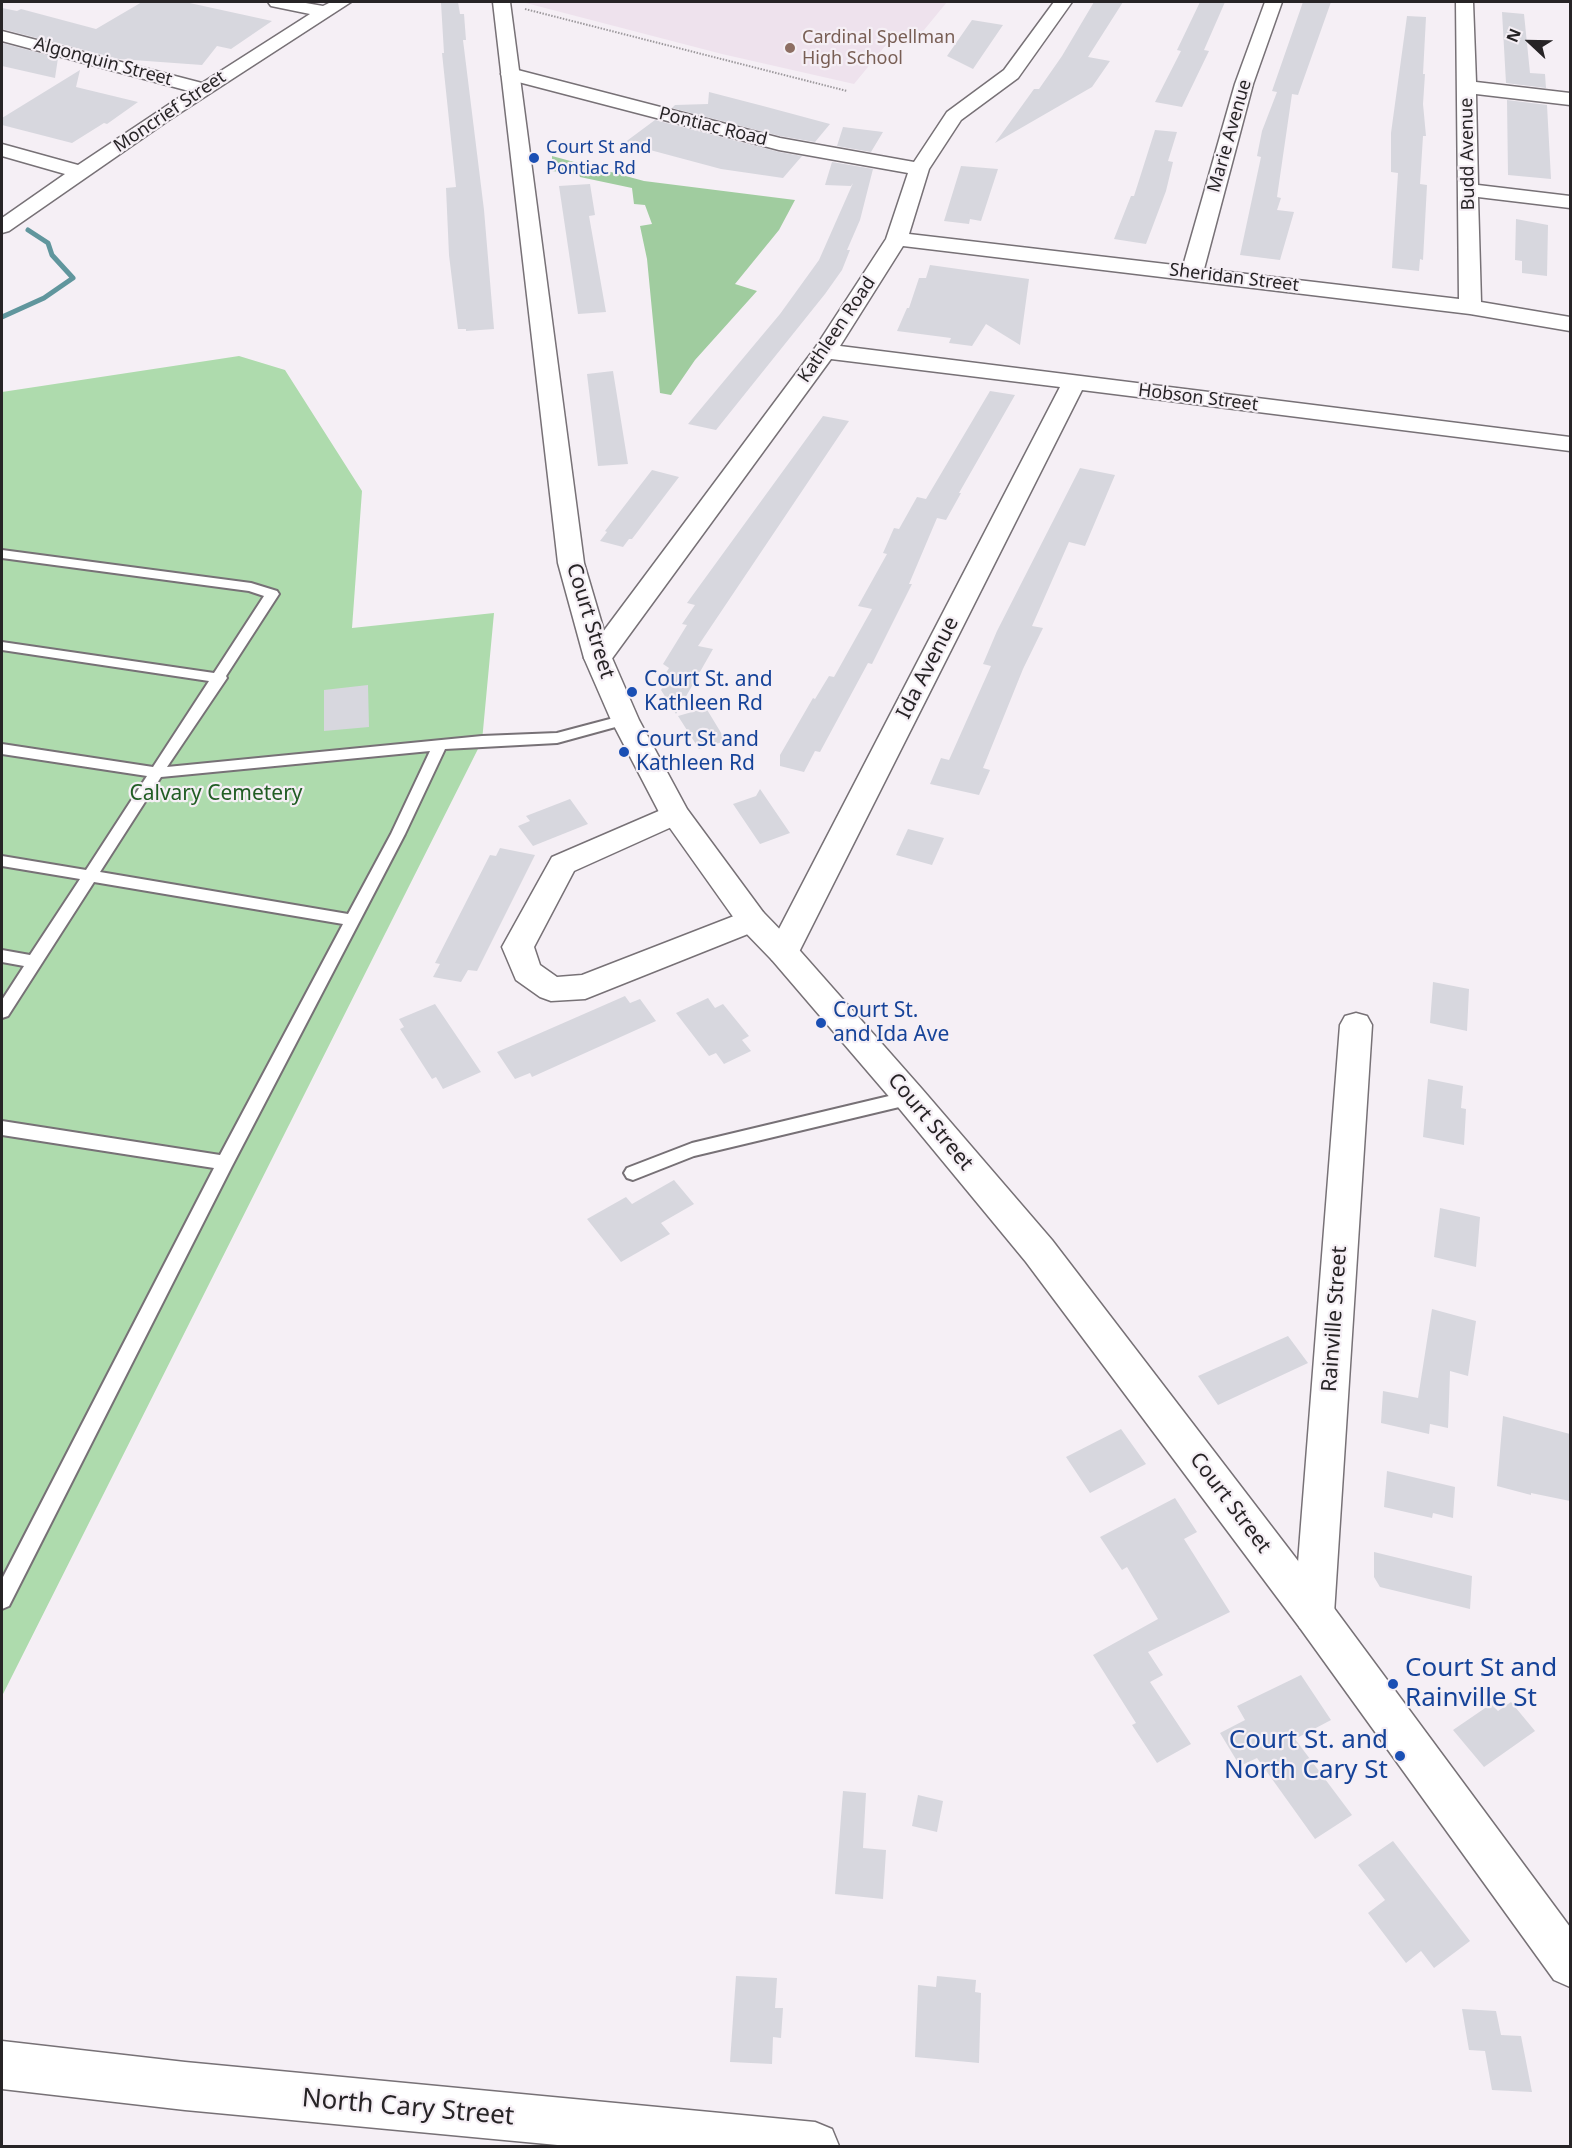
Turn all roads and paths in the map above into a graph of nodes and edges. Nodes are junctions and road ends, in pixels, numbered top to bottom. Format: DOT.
graph roads {
  1 [pos="277,2"];
  2 [pos="342,2"];
  3 [pos="498,2"];
  4 [pos="1064,2"];
  5 [pos="1274,2"];
  6 [pos="1465,2"];
  7 [pos="325,12"];
  8 [pos="2,36"];
  9 [pos="510,74"];
  10 [pos="1466,87"];
  11 [pos="204,89"];
  12 [pos="847,91"];
  13 [pos="1570,99"];
  14 [pos="2,150"];
  15 [pos="919,169"];
  16 [pos="82,173"];
  17 [pos="1468,190"];
  18 [pos="1570,202"];
  19 [pos="2,227"];
  20 [pos="897,239"];
  21 [pos="1192,272"];
  22 [pos="1470,307"];
  23 [pos="1570,324"];
  24 [pos="825,351"];
  25 [pos="1074,383"];
  26 [pos="1570,444"];
  27 [pos="2,554"];
  28 [pos="2,646"];
  29 [pos="598,658"];
  30 [pos="219,678"];
  31 [pos="625,720"];
  32 [pos="439,747"];
  33 [pos="2,749"];
  34 [pos="157,773"];
  35 [pos="675,814"];
  36 [pos="2,861"];
  37 [pos="91,874"];
  38 [pos="353,920"];
  39 [pos="752,920"];
  40 [pos="783,952"];
  41 [pos="2,956"];
  42 [pos="35,962"];
  43 [pos="2,1012"];
  44 [pos="1356,1025"];
  45 [pos="910,1098"];
  46 [pos="2,1128"];
  47 [pos="225,1163"];
  48 [pos="633,1173"];
  49 [pos="2,1599"];
  50 [pos="1314,1614"];
  51 [pos="1570,1964"];
  52 [pos="2,2065"];
  53 [pos="814,2146"];
  1 -- 7 [label="street"];
  2 -- 7 [label="street, Moncrief Street"];
  3 -- 9 [label="street, Court Street"];
  3 -- 12 [label="path"];
  4 -- 15 [label="street, Kathleen Road"];
  5 -- 21 [label="street, Marie Avenue"];
  6 -- 10 [label="street, Budd Avenue"];
  7 -- 11 [label="street, Moncrief Street"];
  8 -- 11 [label="street, Algonquin Street"];
  9 -- 15 [label="street, Pontiac Road"];
  9 -- 29 [label="street, Court Street"];
  10 -- 13 [label="street"];
  10 -- 17 [label="street, Budd Avenue"];
  11 -- 16 [label="street, Moncrief Street"];
  14 -- 16 [label="street"];
  15 -- 20 [label="street, Kathleen Road"];
  16 -- 19 [label="street, Moncrief Street"];
  17 -- 18 [label="street"];
  17 -- 22 [label="street, Budd Avenue"];
  20 -- 21 [label="street, Sheridan Street"];
  20 -- 24 [label="street, Kathleen Road"];
  21 -- 22 [label="street, Sheridan Street"];
  22 -- 23 [label="street, Sheridan Street"];
  24 -- 25 [label="street, Hobson Street"];
  24 -- 29 [label="street, Kathleen Road"];
  25 -- 26 [label="street, Hobson Street"];
  25 -- 40 [label="street, Ida Avenue"];
  27 -- 30 [label="lane"];
  28 -- 30 [label="lane"];
  29 -- 31 [label="street, Court Street"];
  30 -- 34 [label="lane"];
  31 -- 32 [label="lane"];
  31 -- 35 [label="street, Court Street"];
  32 -- 34 [label="lane"];
  32 -- 38 [label="lane"];
  33 -- 34 [label="lane"];
  34 -- 37 [label="lane"];
  35 -- 39 [label="street, Court Street"];
  35 -- 39 [label="street"];
  36 -- 37 [label="lane"];
  37 -- 38 [label="lane"];
  37 -- 42 [label="lane"];
  38 -- 47 [label="lane"];
  39 -- 40 [label="street, Court Street"];
  40 -- 45 [label="street, Court Street"];
  41 -- 42 [label="lane"];
  42 -- 43 [label="lane"];
  44 -- 50 [label="street, Rainville Street"];
  45 -- 48 [label="lane"];
  45 -- 50 [label="street, Court Street"];
  46 -- 47 [label="lane"];
  47 -- 49 [label="lane"];
  50 -- 51 [label="street, Court Street"];
  52 -- 53 [label="street, North Cary Street"];
}
